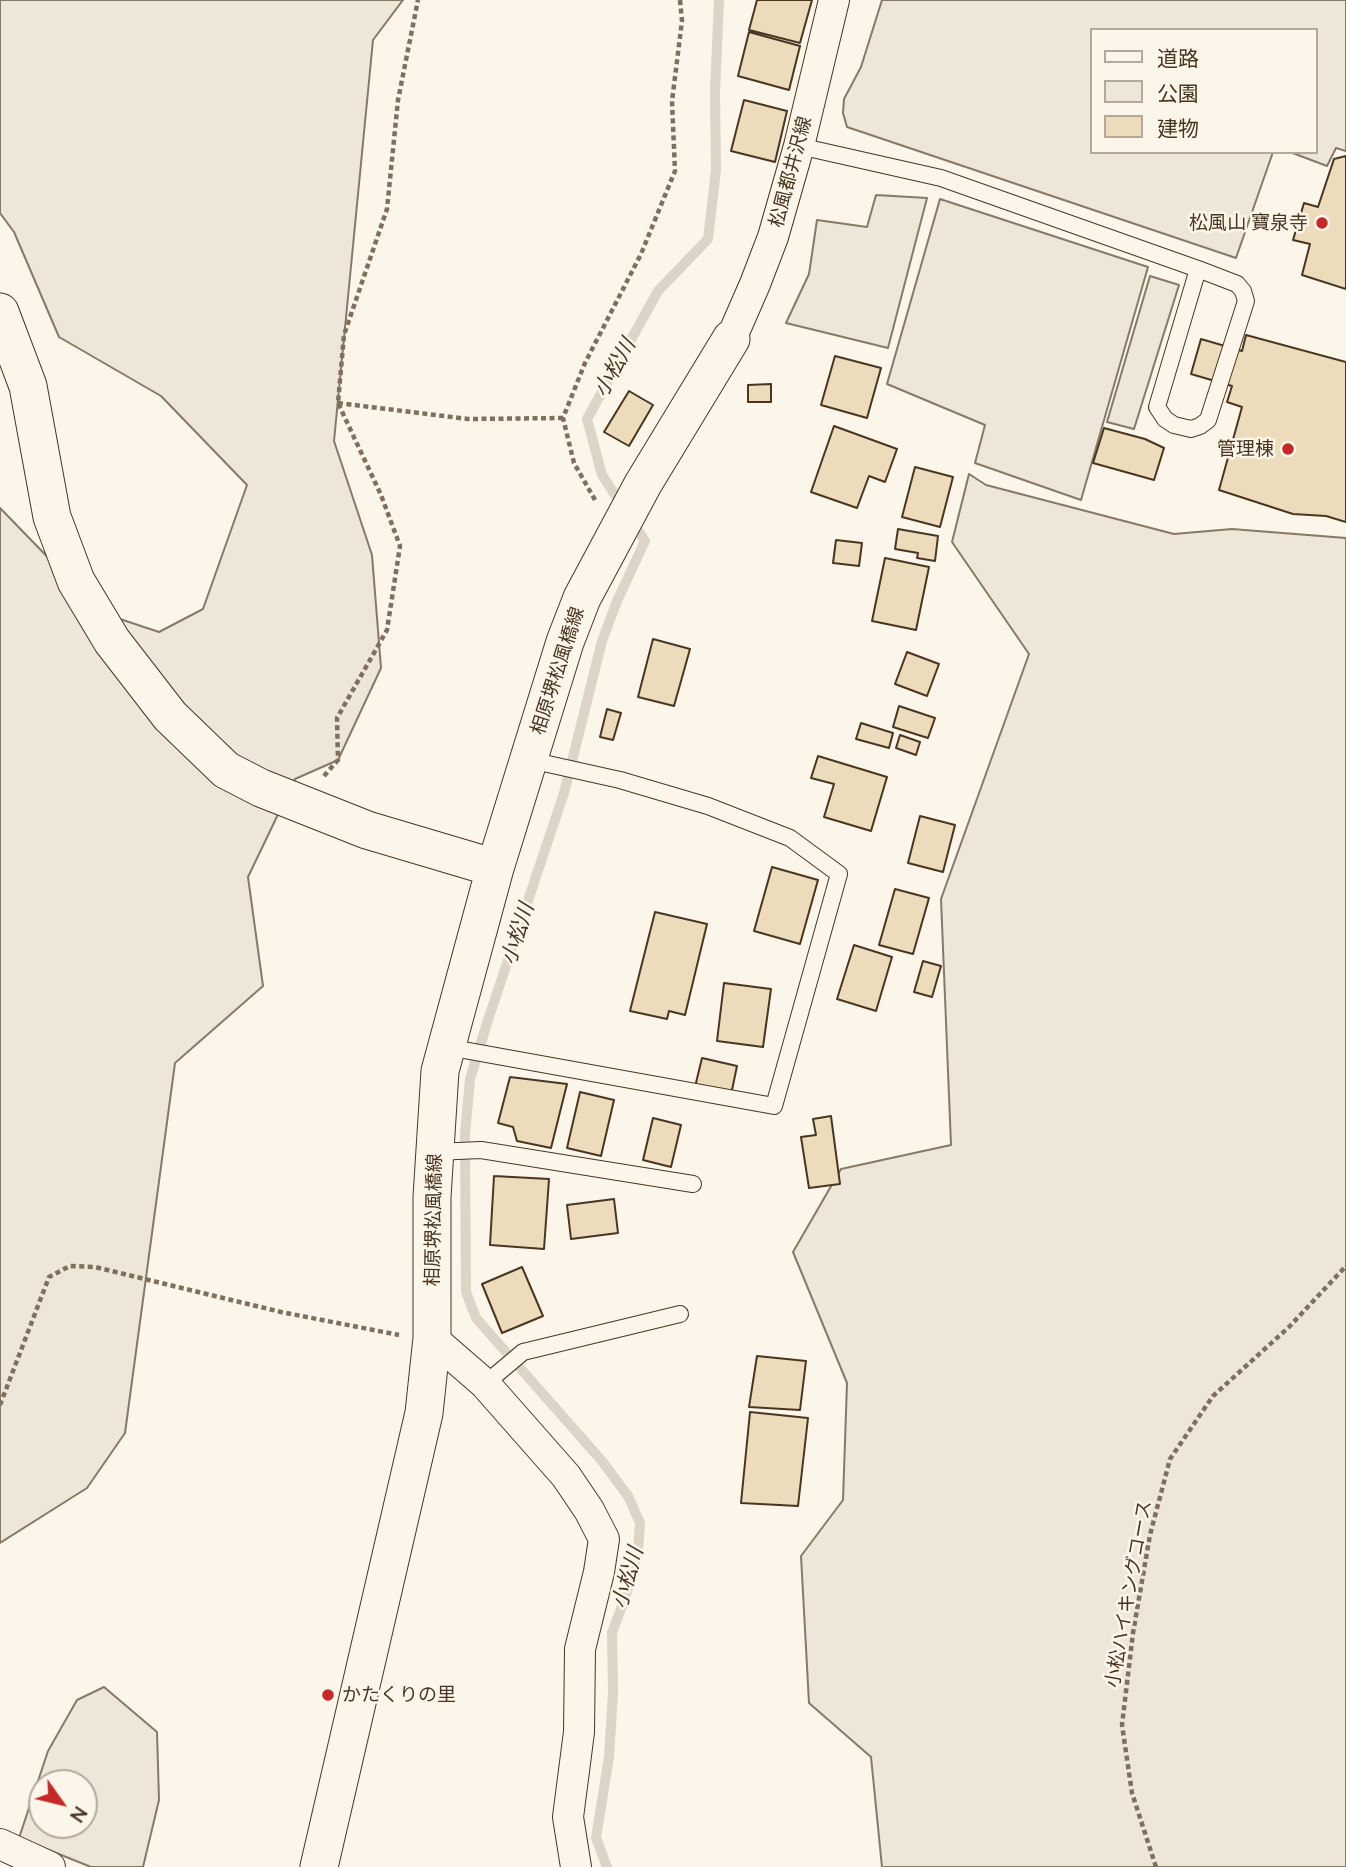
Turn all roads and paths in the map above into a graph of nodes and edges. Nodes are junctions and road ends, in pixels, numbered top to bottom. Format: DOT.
graph roads {
  1 [pos="418,0"];
  2 [pos="680,0"];
  3 [pos="834,0"];
  4 [pos="799,146"];
  5 [pos="1198,270"];
  6 [pos="0,312"];
  7 [pos="731,339"];
  8 [pos="338,403"];
  9 [pos="563,418"];
  10 [pos="614,534"];
  11 [pos="543,763"];
  12 [pos="300,805"];
  13 [pos="495,868"];
  14 [pos="459,1049"];
  15 [pos="446,1151"];
  16 [pos="693,1184"];
  17 [pos="1346,1266"];
  18 [pos="680,1314"];
  19 [pos="432,1338"];
  20 [pos="493,1377"];
  21 [pos="0,1405"];
  22 [pos="0,1844"];
  23 [pos="50,1867"];
  24 [pos="319,1867"];
  25 [pos="576,1867"];
  26 [pos="1156,1867"];
  1 -- 8 [label="path"];
  2 -- 9 [label="path"];
  3 -- 4 [label="street, 松風都井沢線"];
  4 -- 5 [label="lane"];
  4 -- 7 [label="street, 松風都井沢線"];
  5 -- 5 [label="lane"];
  6 -- 12 [label="street"];
  7 -- 10 [label="street, 相原堺松風橋線"];
  8 -- 9 [label="path"];
  8 -- 12 [label="path"];
  9 -- 10 [label="path"];
  10 -- 11 [label="street, 相原堺松風橋線"];
  11 -- 13 [label="street, 相原堺松風橋線"];
  11 -- 14 [label="lane"];
  12 -- 13 [label="street"];
  13 -- 14 [label="street, 相原堺松風橋線"];
  14 -- 15 [label="street, 相原堺松風橋線"];
  15 -- 16 [label="lane"];
  15 -- 19 [label="street, 相原堺松風橋線"];
  17 -- 26 [label="path, 小松ハイキングコース"];
  18 -- 20 [label="lane"];
  19 -- 20 [label="street"];
  19 -- 21 [label="path"];
  19 -- 24 [label="street, 相原堺松風橋線"];
  20 -- 25 [label="street"];
  22 -- 23 [label="street"];
}
